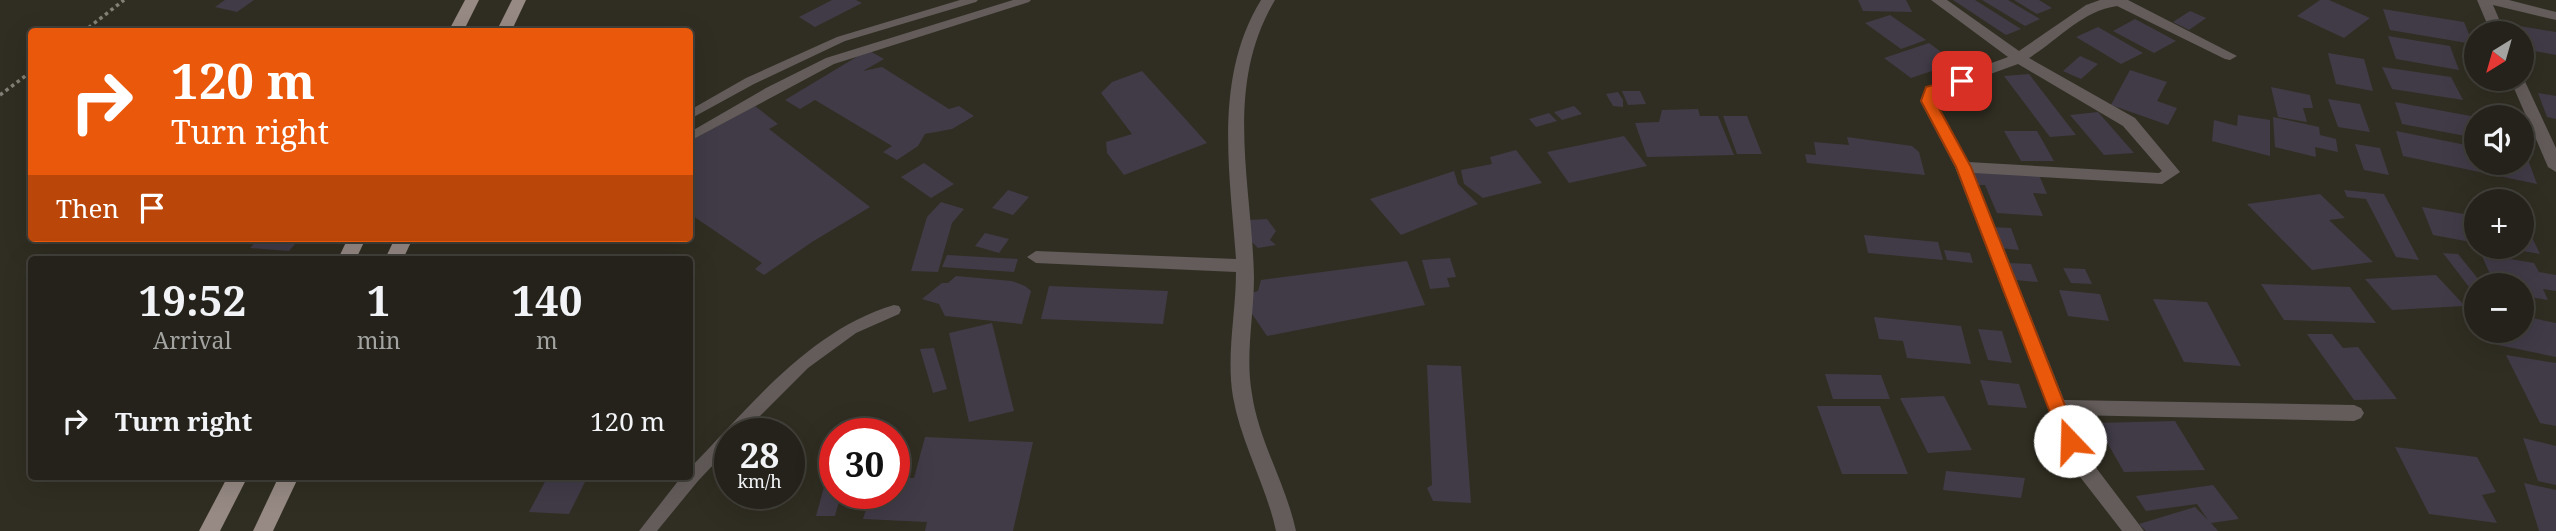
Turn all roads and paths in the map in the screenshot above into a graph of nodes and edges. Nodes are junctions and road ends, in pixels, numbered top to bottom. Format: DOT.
graph roads {
  1 [pos="124,0"];
  2 [pos="472,0"];
  3 [pos="519,0"];
  4 [pos="972,0"];
  5 [pos="1025,0"];
  6 [pos="1266,0"];
  7 [pos="1938,0"];
  8 [pos="2484,0"];
  9 [pos="2493,0"];
  10 [pos="2556,16"];
  11 [pos="913,18"];
  12 [pos="2493,21"];
  13 [pos="88,28"];
  14 [pos="457,28"];
  15 [pos="505,28"];
  16 [pos="922,31"];
  17 [pos="2230,56"];
  18 [pos="2019,58"];
  19 [pos="28,74"];
  20 [pos="2523,91"];
  21 [pos="0,95"];
  22 [pos="693,113"];
  23 [pos="693,135"];
  24 [pos="1963,167"];
  25 [pos="2556,167"];
  26 [pos="1036,257"];
  27 [pos="1245,266"];
  28 [pos="894,310"];
  29 [pos="2058,407"];
  30 [pos="2354,413"];
  31 [pos="748,418"];
  32 [pos="714,453"];
  33 [pos="693,475"];
  34 [pos="236,480"];
  35 [pos="287,480"];
  36 [pos="689,480"];
  37 [pos="209,531"];
  38 [pos="263,531"];
  39 [pos="647,531"];
  40 [pos="1286,531"];
  41 [pos="2134,531"];
  1 -- 13 [label="path"];
  2 -- 14 [label="main road"];
  3 -- 15 [label="main road"];
  4 -- 11 [label="lane"];
  5 -- 16 [label="lane"];
  6 -- 27 [label="street"];
  7 -- 18 [label="street"];
  8 -- 12 [label="street"];
  9 -- 10 [label="street"];
  11 -- 16 [label="lane"];
  11 -- 22 [label="lane"];
  16 -- 23 [label="lane"];
  17 -- 18 [label="street"];
  18 -- 24 [label="street"];
  18 -- 24 [label="street"];
  19 -- 21 [label="path"];
  20 -- 25 [label="street"];
  24 -- 29 [label="street"];
  26 -- 27 [label="street"];
  27 -- 40 [label="street"];
  28 -- 31 [label="lane"];
  29 -- 30 [label="street"];
  29 -- 41 [label="street"];
  32 -- 33 [label="lane"];
  34 -- 37 [label="main road"];
  35 -- 38 [label="main road"];
  36 -- 39 [label="lane"];
}
